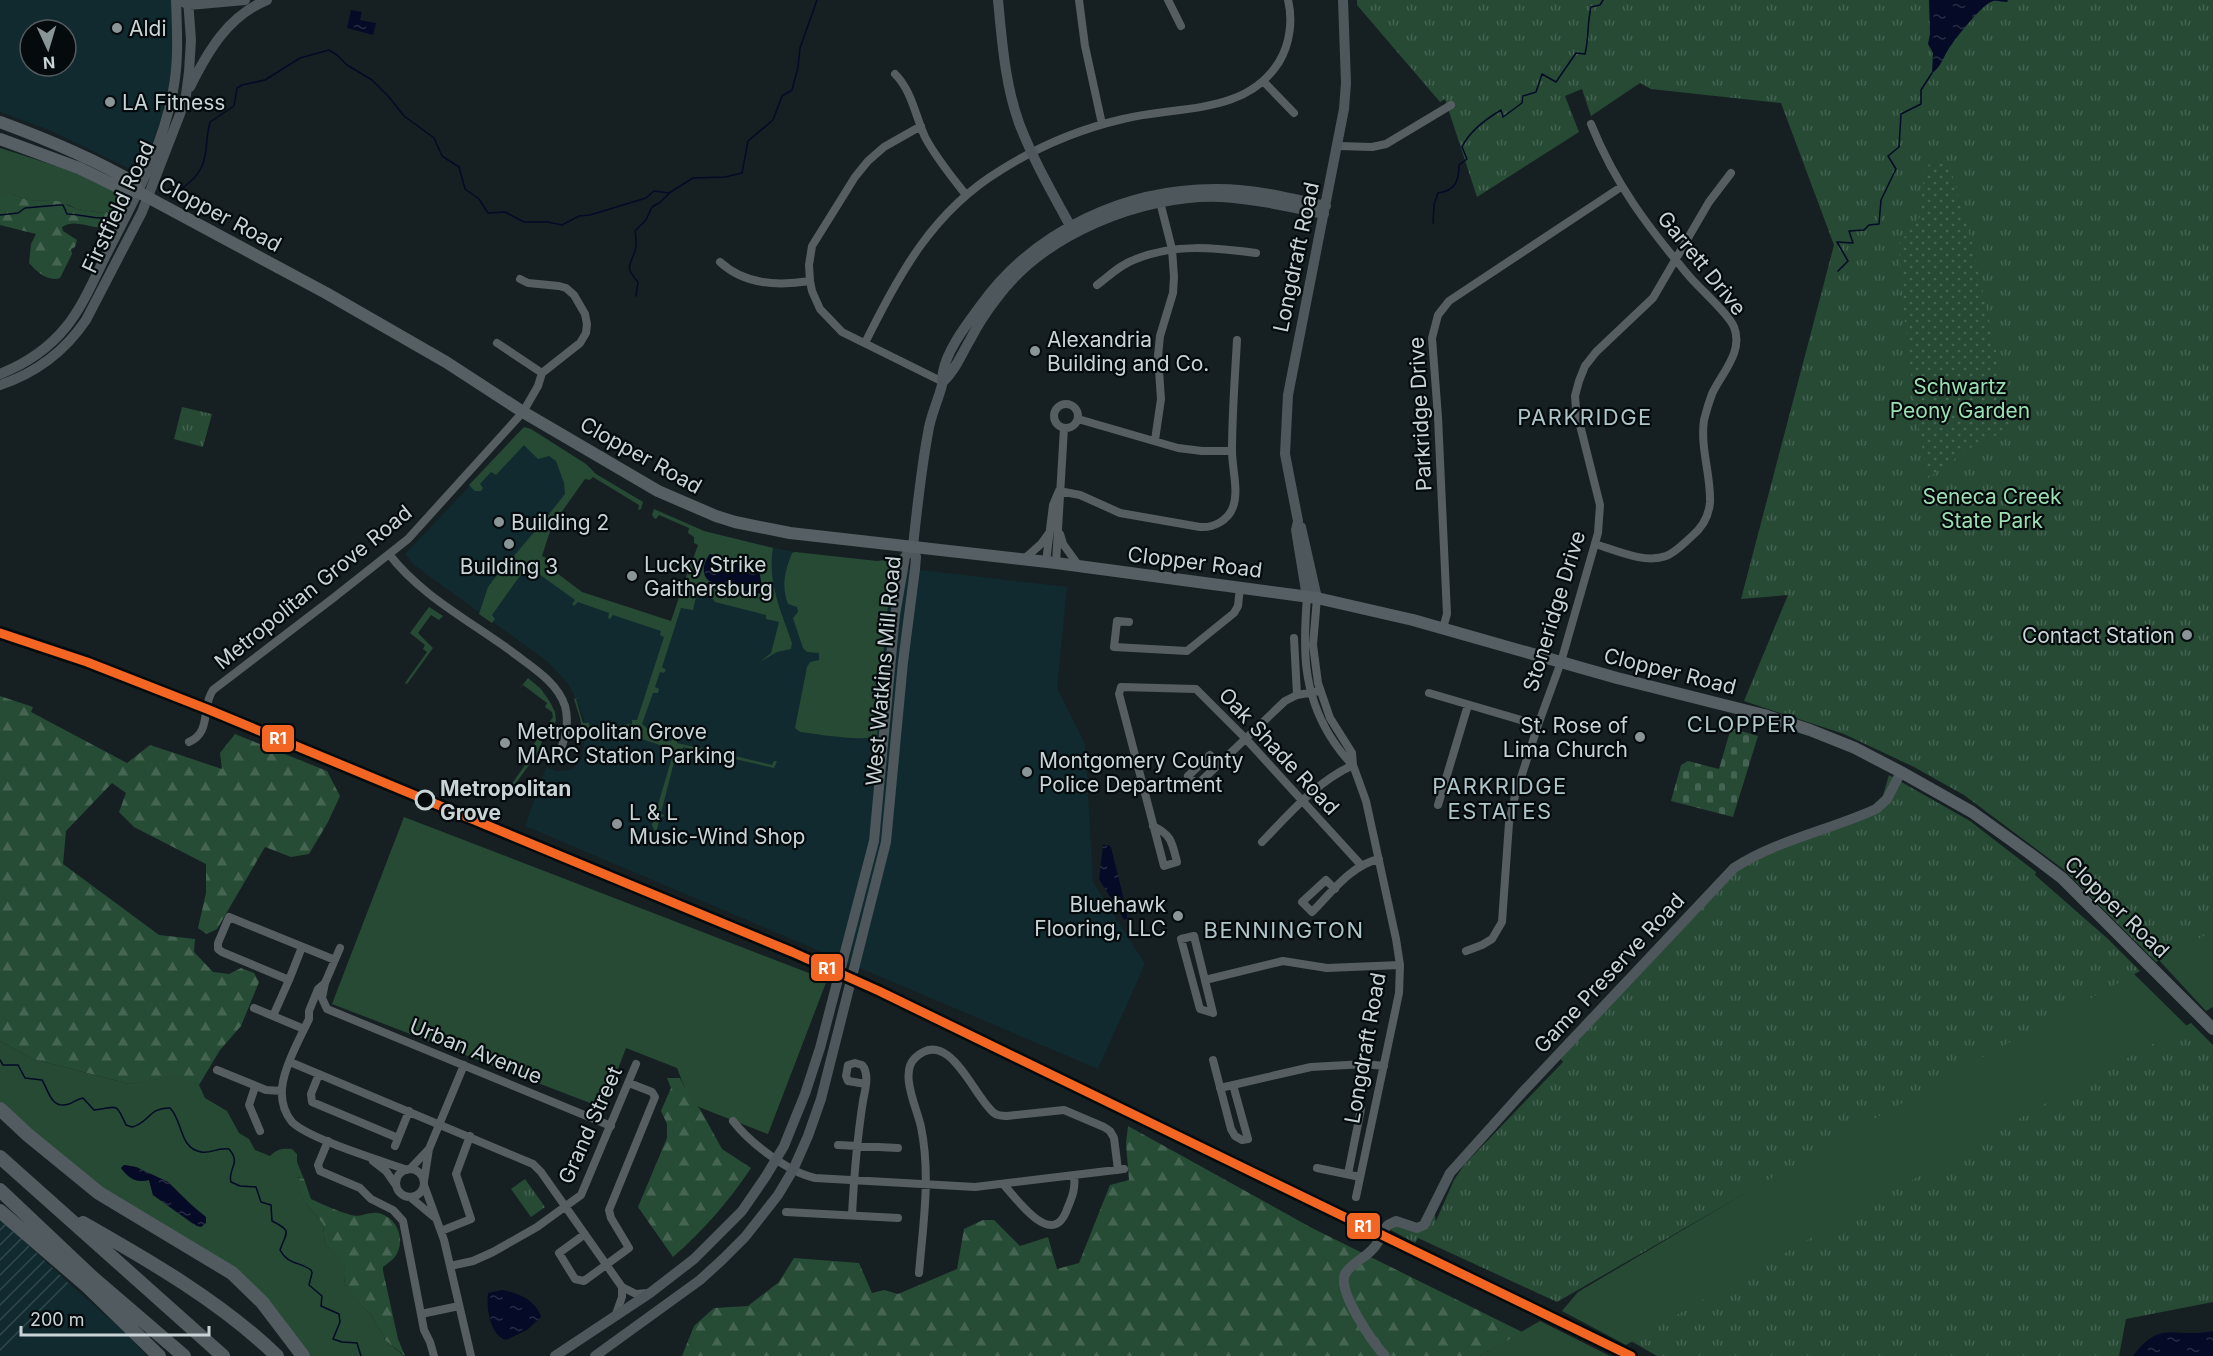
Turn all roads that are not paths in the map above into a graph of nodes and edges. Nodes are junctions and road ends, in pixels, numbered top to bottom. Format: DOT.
graph roads {
  1 [pos="177,0"];
  2 [pos="245,0"];
  3 [pos="267,0"];
  4 [pos="998,0"];
  5 [pos="1079,0"];
  6 [pos="1168,0"];
  7 [pos="1288,0"];
  8 [pos="1343,0"];
  9 [pos="189,2"];
  10 [pos="1181,26"];
  11 [pos="895,74"];
  12 [pos="1264,81"];
  13 [pos="186,95"];
  14 [pos="1451,105"];
  15 [pos="1294,113"];
  16 [pos="0,122"];
  17 [pos="1102,124"];
  18 [pos="1591,124"];
  19 [pos="921,126"];
  20 [pos="42,137"];
  21 [pos="0,138"];
  22 [pos="1338,146"];
  23 [pos="1032,153"];
  24 [pos="1731,173"];
  25 [pos="1621,187"];
  26 [pos="143,195"];
  27 [pos="966,195"];
  28 [pos="1160,202"];
  29 [pos="1325,210"];
  30 [pos="1072,230"];
  31 [pos="1172,249"];
  32 [pos="1256,254"];
  33 [pos="1676,261"];
  34 [pos="720,262"];
  35 [pos="520,279"];
  36 [pos="810,281"];
  37 [pos="1096,285"];
  38 [pos="1237,340"];
  39 [pos="497,343"];
  40 [pos="865,343"];
  41 [pos="543,373"];
  42 [pos="0,374"];
  43 [pos="943,382"];
  44 [pos="0,386"];
  45 [pos="524,412"];
  46 [pos="1078,419"];
  47 [pos="1064,428"];
  48 [pos="1155,440"];
  49 [pos="1232,451"];
  50 [pos="1059,491"];
  51 [pos="1054,531"];
  52 [pos="1595,544"];
  53 [pos="913,546"];
  54 [pos="389,554"];
  55 [pos="1023,560"];
  56 [pos="1051,563"];
  57 [pos="1079,566"];
  58 [pos="1240,587"];
  59 [pos="1312,597"];
  60 [pos="1129,622"];
  61 [pos="1443,628"];
  62 [pos="1294,638"];
  63 [pos="1561,662"];
  64 [pos="1320,691"];
  65 [pos="1310,693"];
  66 [pos="1429,693"];
  67 [pos="1297,695"];
  68 [pos="1468,705"];
  69 [pos="1538,725"];
  70 [pos="1246,739"];
  71 [pos="189,742"];
  72 [pos="562,746"];
  73 [pos="1219,765"];
  74 [pos="1353,765"];
  75 [pos="1901,771"];
  76 [pos="1302,801"];
  77 [pos="1438,805"];
  78 [pos="1153,826"];
  79 [pos="1262,842"];
  80 [pos="1379,859"];
  81 [pos="1361,865"];
  82 [pos="1335,889"];
  83 [pos="302,947"];
  84 [pos="340,948"];
  85 [pos="1466,951"];
  86 [pos="335,960"];
  87 [pos="1400,965"];
  88 [pos="289,980"];
  89 [pos="1205,980"];
  90 [pos="325,983"];
  91 [pos="254,1008"];
  92 [pos="327,1009"];
  93 [pos="273,1016"];
  94 [pos="309,1019"];
  95 [pos="304,1029"];
  96 [pos="2213,1029"];
  97 [pos="1213,1060"];
  98 [pos="290,1062"];
  99 [pos="636,1064"];
  100 [pos="464,1065"];
  101 [pos="1384,1066"];
  102 [pos="217,1070"];
  103 [pos="319,1074"];
  104 [pos="629,1083"];
  105 [pos="866,1084"];
  106 [pos="1233,1084"];
  107 [pos="255,1086"];
  108 [pos="1220,1088"];
  109 [pos="282,1091"];
  110 [pos="0,1109"];
  111 [pos="1361,1109"];
  112 [pos="409,1111"];
  113 [pos="733,1121"];
  114 [pos="440,1124"];
  115 [pos="611,1126"];
  116 [pos="260,1131"];
  117 [pos="470,1136"];
  118 [pos="328,1141"];
  119 [pos="838,1145"];
  120 [pos="856,1146"];
  121 [pos="898,1148"];
  122 [pos="429,1149"];
  123 [pos="367,1156"];
  124 [pos="0,1157"];
  125 [pos="777,1159"];
  126 [pos="1317,1168"];
  127 [pos="409,1170"];
  128 [pos="793,1170"];
  129 [pos="1348,1174"];
  130 [pos="1074,1176"];
  131 [pos="1360,1177"];
  132 [pos="854,1180"];
  133 [pos="424,1183"];
  134 [pos="1003,1184"];
  135 [pos="926,1185"];
  136 [pos="396,1186"];
  137 [pos="0,1190"];
  138 [pos="410,1197"];
  139 [pos="1356,1197"];
  140 [pos="566,1207"];
  141 [pos="0,1211"];
  142 [pos="60,1211"];
  143 [pos="786,1212"];
  144 [pos="852,1215"];
  145 [pos="898,1218"];
  146 [pos="437,1221"];
  147 [pos="441,1232"];
  148 [pos="585,1234"];
  149 [pos="607,1265"];
  150 [pos="450,1266"];
  151 [pos="919,1273"];
  152 [pos="621,1287"];
  153 [pos="650,1293"];
  154 [pos="459,1306"];
  155 [pos="420,1314"];
  156 [pos="119,1316"];
  157 [pos="615,1316"];
  158 [pos="159,1356"];
  159 [pos="167,1356"];
  160 [pos="184,1356"];
  161 [pos="223,1356"];
  162 [pos="277,1356"];
  163 [pos="303,1356"];
  164 [pos="434,1356"];
  165 [pos="471,1356"];
  166 [pos="555,1356"];
  167 [pos="595,1356"];
  168 [pos="1385,1356"];
  1 -- 9 [label="street"];
  1 -- 26 [label="street, Firstfield Road"];
  2 -- 9 [label="street"];
  3 -- 13 [label="street"];
  4 -- 23 [label="street"];
  5 -- 17 [label="street"];
  6 -- 10 [label="street"];
  7 -- 12 [label="street"];
  8 -- 22 [label="street, Longdraft Road"];
  9 -- 13 [label="street, Firstfield Road"];
  11 -- 19 [label="street"];
  12 -- 15 [label="street"];
  12 -- 17 [label="street"];
  13 -- 26 [label="street, Firstfield Road"];
  14 -- 22 [label="street"];
  16 -- 20 [label="main road, Clopper Road"];
  17 -- 23 [label="street"];
  18 -- 25 [label="street, Garrett Drive"];
  19 -- 27 [label="street"];
  19 -- 36 [label="street"];
  20 -- 21 [label="main road"];
  20 -- 26 [label="main road, Clopper Road"];
  21 -- 26 [label="main road, Clopper Road"];
  22 -- 29 [label="street, Longdraft Road"];
  23 -- 27 [label="street"];
  23 -- 30 [label="street"];
  24 -- 33 [label="street, Stoneridge Drive"];
  25 -- 33 [label="street, Garrett Drive"];
  25 -- 61 [label="street, Parkridge Drive"];
  26 -- 42 [label="street, Firstfield Road"];
  26 -- 44 [label="street, Firstfield Road"];
  26 -- 45 [label="main road, Clopper Road"];
  27 -- 40 [label="street"];
  28 -- 29 [label="street"];
  28 -- 30 [label="street"];
  28 -- 31 [label="street"];
  29 -- 30 [label="street"];
  29 -- 59 [label="street, Longdraft Road"];
  30 -- 43 [label="street"];
  31 -- 32 [label="street"];
  31 -- 37 [label="street"];
  31 -- 48 [label="street"];
  33 -- 52 [label="street, Stoneridge Drive"];
  33 -- 52 [label="street, Garrett Drive"];
  34 -- 36 [label="street"];
  35 -- 41 [label="street"];
  36 -- 40 [label="street"];
  38 -- 49 [label="street"];
  39 -- 41 [label="street"];
  40 -- 43 [label="street"];
  41 -- 45 [label="street, Metropolitan Grove Road"];
  43 -- 53 [label="street"];
  45 -- 53 [label="main road, Clopper Road"];
  45 -- 54 [label="street, Metropolitan Grove Road"];
  46 -- 47 [label="street"];
  46 -- 47 [label="street"];
  46 -- 48 [label="street"];
  47 -- 50 [label="street"];
  48 -- 49 [label="street"];
  49 -- 50 [label="street"];
  50 -- 51 [label="street"];
  51 -- 55 [label="street"];
  51 -- 56 [label="street"];
  51 -- 57 [label="street"];
  52 -- 63 [label="street, Stoneridge Drive"];
  53 -- 55 [label="main road, Clopper Road"];
  53 -- 125 [label="street, West Watkins Mill Road"];
  53 -- 128 [label="street, West Watkins Mill Road"];
  54 -- 71 [label="street, Metropolitan Grove Road"];
  54 -- 72 [label="street"];
  55 -- 56 [label="main road, Clopper Road"];
  56 -- 57 [label="main road, Clopper Road"];
  57 -- 58 [label="main road, Clopper Road"];
  58 -- 59 [label="main road, Clopper Road"];
  58 -- 60 [label="street"];
  59 -- 61 [label="main road, Clopper Road"];
  59 -- 64 [label="street, Longdraft Road"];
  59 -- 65 [label="street, Longdraft Road"];
  61 -- 63 [label="main road, Clopper Road"];
  62 -- 67 [label="street"];
  63 -- 69 [label="street, Stoneridge Drive"];
  63 -- 75 [label="main road, Clopper Road"];
  64 -- 65 [label="street"];
  64 -- 74 [label="street, Longdraft Road"];
  65 -- 67 [label="street"];
  65 -- 74 [label="street, Longdraft Road"];
  66 -- 68 [label="street"];
  67 -- 70 [label="street"];
  68 -- 69 [label="street"];
  68 -- 77 [label="street"];
  69 -- 85 [label="street, Stoneridge Drive"];
  70 -- 73 [label="street"];
  70 -- 76 [label="street, Oak Shade Road"];
  70 -- 78 [label="street, Oak Shade Road"];
  74 -- 76 [label="street"];
  74 -- 80 [label="street, Longdraft Road"];
  75 -- 96 [label="main road, Clopper Road"];
  75 -- 168 [label="street, Game Preserve Road"];
  76 -- 79 [label="street"];
  76 -- 81 [label="street, Oak Shade Road"];
  78 -- 78 [label="street, Oak Shade Road"];
  80 -- 81 [label="street"];
  80 -- 87 [label="street, Longdraft Road"];
  81 -- 82 [label="street"];
  83 -- 86 [label="street"];
  83 -- 88 [label="street"];
  83 -- 88 [label="street"];
  84 -- 86 [label="street"];
  86 -- 90 [label="street"];
  87 -- 89 [label="street"];
  87 -- 101 [label="street, Longdraft Road"];
  88 -- 93 [label="street"];
  89 -- 89 [label="street"];
  90 -- 92 [label="street"];
  90 -- 94 [label="street"];
  91 -- 93 [label="street"];
  92 -- 94 [label="street"];
  92 -- 100 [label="street, Urban Avenue"];
  93 -- 95 [label="street"];
  94 -- 95 [label="street"];
  95 -- 98 [label="street"];
  97 -- 108 [label="street"];
  98 -- 103 [label="street"];
  98 -- 109 [label="street"];
  99 -- 104 [label="street, Grand Street"];
  100 -- 114 [label="street"];
  100 -- 115 [label="street, Urban Avenue"];
  101 -- 106 [label="street"];
  101 -- 131 [label="street, Longdraft Road"];
  102 -- 107 [label="street"];
  103 -- 112 [label="street"];
  103 -- 112 [label="street"];
  104 -- 115 [label="street, Grand Street"];
  104 -- 149 [label="street"];
  105 -- 120 [label="street"];
  106 -- 108 [label="street"];
  106 -- 108 [label="street"];
  107 -- 109 [label="street"];
  107 -- 116 [label="street"];
  109 -- 118 [label="street"];
  110 -- 163 [label="highway"];
  111 -- 129 [label="street"];
  112 -- 114 [label="street"];
  113 -- 125 [label="street"];
  114 -- 117 [label="street"];
  114 -- 122 [label="street"];
  115 -- 140 [label="street, Grand Street"];
  117 -- 140 [label="street"];
  117 -- 147 [label="street"];
  118 -- 123 [label="street"];
  118 -- 155 [label="street"];
  119 -- 120 [label="street"];
  120 -- 121 [label="street"];
  120 -- 132 [label="street"];
  122 -- 127 [label="street"];
  122 -- 133 [label="street"];
  123 -- 127 [label="street"];
  123 -- 136 [label="street"];
  124 -- 142 [label="highway"];
  125 -- 128 [label="street"];
  125 -- 153 [label="street, West Watkins Mill Road"];
  126 -- 129 [label="street"];
  127 -- 133 [label="street"];
  127 -- 136 [label="street"];
  128 -- 132 [label="street"];
  128 -- 167 [label="street, West Watkins Mill Road"];
  129 -- 131 [label="street"];
  130 -- 134 [label="street"];
  130 -- 134 [label="street"];
  130 -- 135 [label="street"];
  131 -- 139 [label="street, Longdraft Road"];
  132 -- 135 [label="street"];
  132 -- 144 [label="street"];
  133 -- 138 [label="street"];
  133 -- 146 [label="street"];
  134 -- 135 [label="street"];
  135 -- 151 [label="street"];
  136 -- 138 [label="street"];
  137 -- 160 [label="highway"];
  138 -- 146 [label="street"];
  140 -- 148 [label="street"];
  140 -- 150 [label="street, Grand Street"];
  141 -- 156 [label="highway"];
  142 -- 161 [label="highway"];
  142 -- 162 [label="highway"];
  143 -- 144 [label="street"];
  144 -- 145 [label="street"];
  146 -- 147 [label="street"];
  147 -- 150 [label="street"];
  148 -- 149 [label="street"];
  148 -- 149 [label="street"];
  149 -- 152 [label="street"];
  150 -- 154 [label="street"];
  152 -- 153 [label="street"];
  152 -- 157 [label="street"];
  153 -- 157 [label="street, West Watkins Mill Road"];
  154 -- 155 [label="street"];
  154 -- 165 [label="street"];
  155 -- 164 [label="street"];
  156 -- 158 [label="highway"];
  156 -- 159 [label="highway"];
  157 -- 166 [label="street, West Watkins Mill Road"];
}
